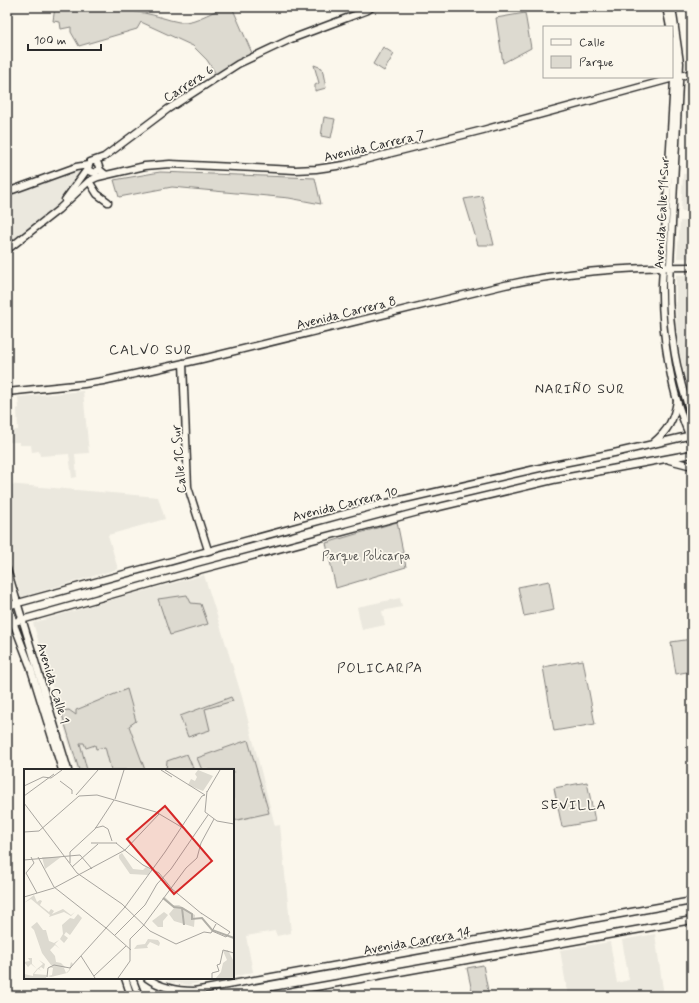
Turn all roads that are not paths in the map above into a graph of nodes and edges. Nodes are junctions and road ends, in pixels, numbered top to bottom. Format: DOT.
graph roads {
  1 [pos="372,7"];
  2 [pos="666,7"];
  3 [pos="672,7"];
  4 [pos="670,26"];
  5 [pos="673,47"];
  6 [pos="692,73"];
  7 [pos="677,77"];
  8 [pos="98,165"];
  9 [pos="88,166"];
  10 [pos="106,175"];
  11 [pos="89,181"];
  12 [pos="7,192"];
  13 [pos="108,202"];
  14 [pos="58,210"];
  15 [pos="7,250"];
  16 [pos="663,267"];
  17 [pos="670,267"];
  18 [pos="692,267"];
  19 [pos="183,363"];
  20 [pos="7,392"];
  21 [pos="678,401"];
  22 [pos="692,417"];
  23 [pos="691,437"];
  24 [pos="652,444"];
  25 [pos="692,454"];
  26 [pos="663,459"];
  27 [pos="692,466"];
  28 [pos="208,550"];
  29 [pos="7,569"];
  30 [pos="17,603"];
  31 [pos="7,604"];
  32 [pos="22,620"];
  33 [pos="10,623"];
  34 [pos="62,769"];
  35 [pos="68,769"];
  36 [pos="692,901"];
  37 [pos="692,920"];
  38 [pos="125,979"];
  39 [pos="132,979"];
  40 [pos="148,979"];
  41 [pos="131,996"];
  42 [pos="139,996"];
  43 [pos="265,996"];
  1 -- 8 [label="main road, Carrera 6"];
  2 -- 4 [label="main road"];
  3 -- 7 [label="main road, Avenida Calle 11 Sur"];
  5 -- 7 [label="main road, Avenida Calle 11 Sur"];
  6 -- 7 [label="main road, Avenida Carrera 7"];
  7 -- 10 [label="main road, Avenida Carrera 7"];
  7 -- 16 [label="main road, Avenida Calle 11 Sur"];
  7 -- 17 [label="main road, Avenida Calle 11 Sur"];
  8 -- 9 [label="main road"];
  8 -- 9 [label="main road"];
  8 -- 10 [label="main road"];
  9 -- 12 [label="main road"];
  9 -- 14 [label="main road"];
  10 -- 11 [label="main road, Avenida Carrera 7"];
  11 -- 13 [label="main road"];
  11 -- 14 [label="main road, Avenida Carrera 7"];
  14 -- 15 [label="main road, Avenida Carrera 7"];
  16 -- 17 [label="main road, Avenida Carrera 8"];
  16 -- 19 [label="main road, Avenida Carrera 8"];
  16 -- 21 [label="main road, Avenida Calle 11 Sur"];
  17 -- 18 [label="main road, Avenida Carrera 8"];
  17 -- 22 [label="main road, Avenida Calle 11 Sur"];
  19 -- 20 [label="main road, Avenida Carrera 8"];
  19 -- 28 [label="main road, Calle 1C Sur"];
  21 -- 23 [label="main road, Avenida Calle 11 Sur"];
  21 -- 24 [label="main road"];
  23 -- 24 [label="main road, Avenida Carrera 10"];
  24 -- 28 [label="main road, Avenida Carrera 10"];
  25 -- 26 [label="main road, Avenida Carrera 10"];
  26 -- 27 [label="main road"];
  26 -- 32 [label="main road, Avenida Carrera 10"];
  28 -- 30 [label="main road, Avenida Carrera 10"];
  29 -- 30 [label="main road, Avenida Calle 1"];
  30 -- 31 [label="main road, Avenida Carrera 10"];
  30 -- 32 [label="main road, Avenida Calle 1"];
  31 -- 33 [label="main road, Avenida Calle 1"];
  32 -- 33 [label="main road, Avenida Carrera 10"];
  32 -- 35 [label="main road, Avenida Calle 1"];
  33 -- 34 [label="main road, Avenida Calle 1"];
  36 -- 40 [label="main road, Avenida Carrera 14"];
  37 -- 43 [label="main road"];
  38 -- 41 [label="main road"];
  39 -- 42 [label="main road"];
}
